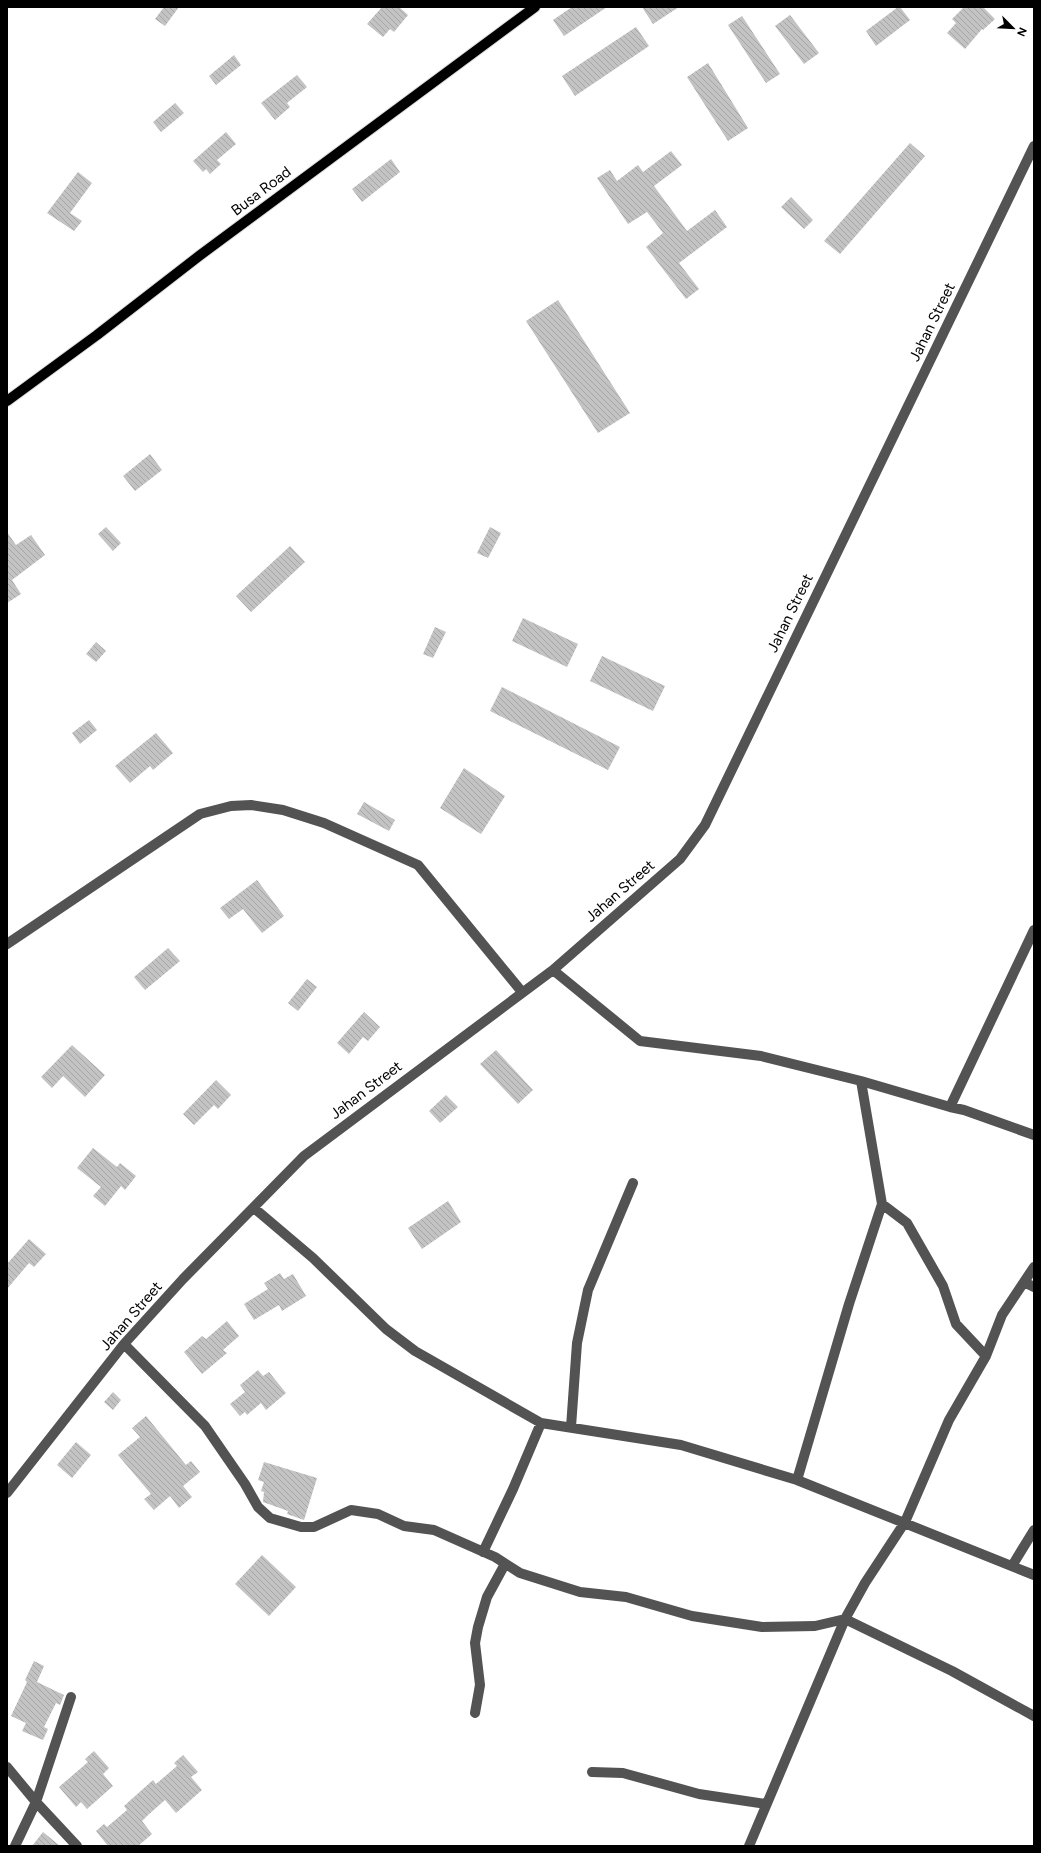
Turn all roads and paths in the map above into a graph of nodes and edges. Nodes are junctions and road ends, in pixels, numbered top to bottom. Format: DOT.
graph roads {
  1 [pos="535,7"];
  2 [pos="1034,146"];
  3 [pos="7,401"];
  4 [pos="1034,930"];
  5 [pos="7,944"];
  6 [pos="553,970"];
  7 [pos="522,992"];
  8 [pos="861,1081"];
  9 [pos="950,1107"];
  10 [pos="1034,1135"];
  11 [pos="633,1183"];
  12 [pos="882,1204"];
  13 [pos="254,1208"];
  14 [pos="1034,1267"];
  15 [pos="1024,1282"];
  16 [pos="1034,1287"];
  17 [pos="124,1344"];
  18 [pos="986,1356"];
  19 [pos="541,1423"];
  20 [pos="571,1427"];
  21 [pos="797,1480"];
  22 [pos="7,1493"];
  23 [pos="905,1522"];
  24 [pos="1034,1530"];
  25 [pos="483,1552"];
  26 [pos="505,1564"];
  27 [pos="1012,1566"];
  28 [pos="1034,1574"];
  29 [pos="845,1619"];
  30 [pos="71,1697"];
  31 [pos="474,1713"];
  32 [pos="1034,1716"];
  33 [pos="7,1766"];
  34 [pos="592,1772"];
  35 [pos="36,1802"];
  36 [pos="766,1804"];
  37 [pos="15,1846"];
  38 [pos="77,1846"];
  39 [pos="749,1846"];
  1 -- 3 [label="main road, Busa Road"];
  2 -- 6 [label="street, Jahan Street"];
  4 -- 9 [label="street"];
  5 -- 7 [label="street"];
  6 -- 7 [label="street, Jahan Street"];
  6 -- 8 [label="street"];
  7 -- 13 [label="street, Jahan Street"];
  8 -- 9 [label="street"];
  8 -- 12 [label="street"];
  9 -- 10 [label="street"];
  11 -- 20 [label="street"];
  12 -- 18 [label="street"];
  12 -- 21 [label="street"];
  13 -- 17 [label="street, Jahan Street"];
  13 -- 19 [label="street"];
  14 -- 15 [label="street"];
  15 -- 16 [label="street"];
  15 -- 18 [label="street"];
  17 -- 22 [label="street, Jahan Street"];
  17 -- 25 [label="street"];
  18 -- 23 [label="street"];
  19 -- 20 [label="street"];
  19 -- 25 [label="street"];
  20 -- 21 [label="street"];
  21 -- 23 [label="street"];
  23 -- 27 [label="street"];
  23 -- 29 [label="street"];
  24 -- 27 [label="street"];
  25 -- 26 [label="street"];
  26 -- 29 [label="street"];
  26 -- 31 [label="street"];
  27 -- 28 [label="street"];
  29 -- 32 [label="street"];
  29 -- 36 [label="street"];
  30 -- 35 [label="street"];
  33 -- 35 [label="street"];
  34 -- 36 [label="street"];
  35 -- 37 [label="street"];
  35 -- 38 [label="street"];
  36 -- 39 [label="street"];
}
